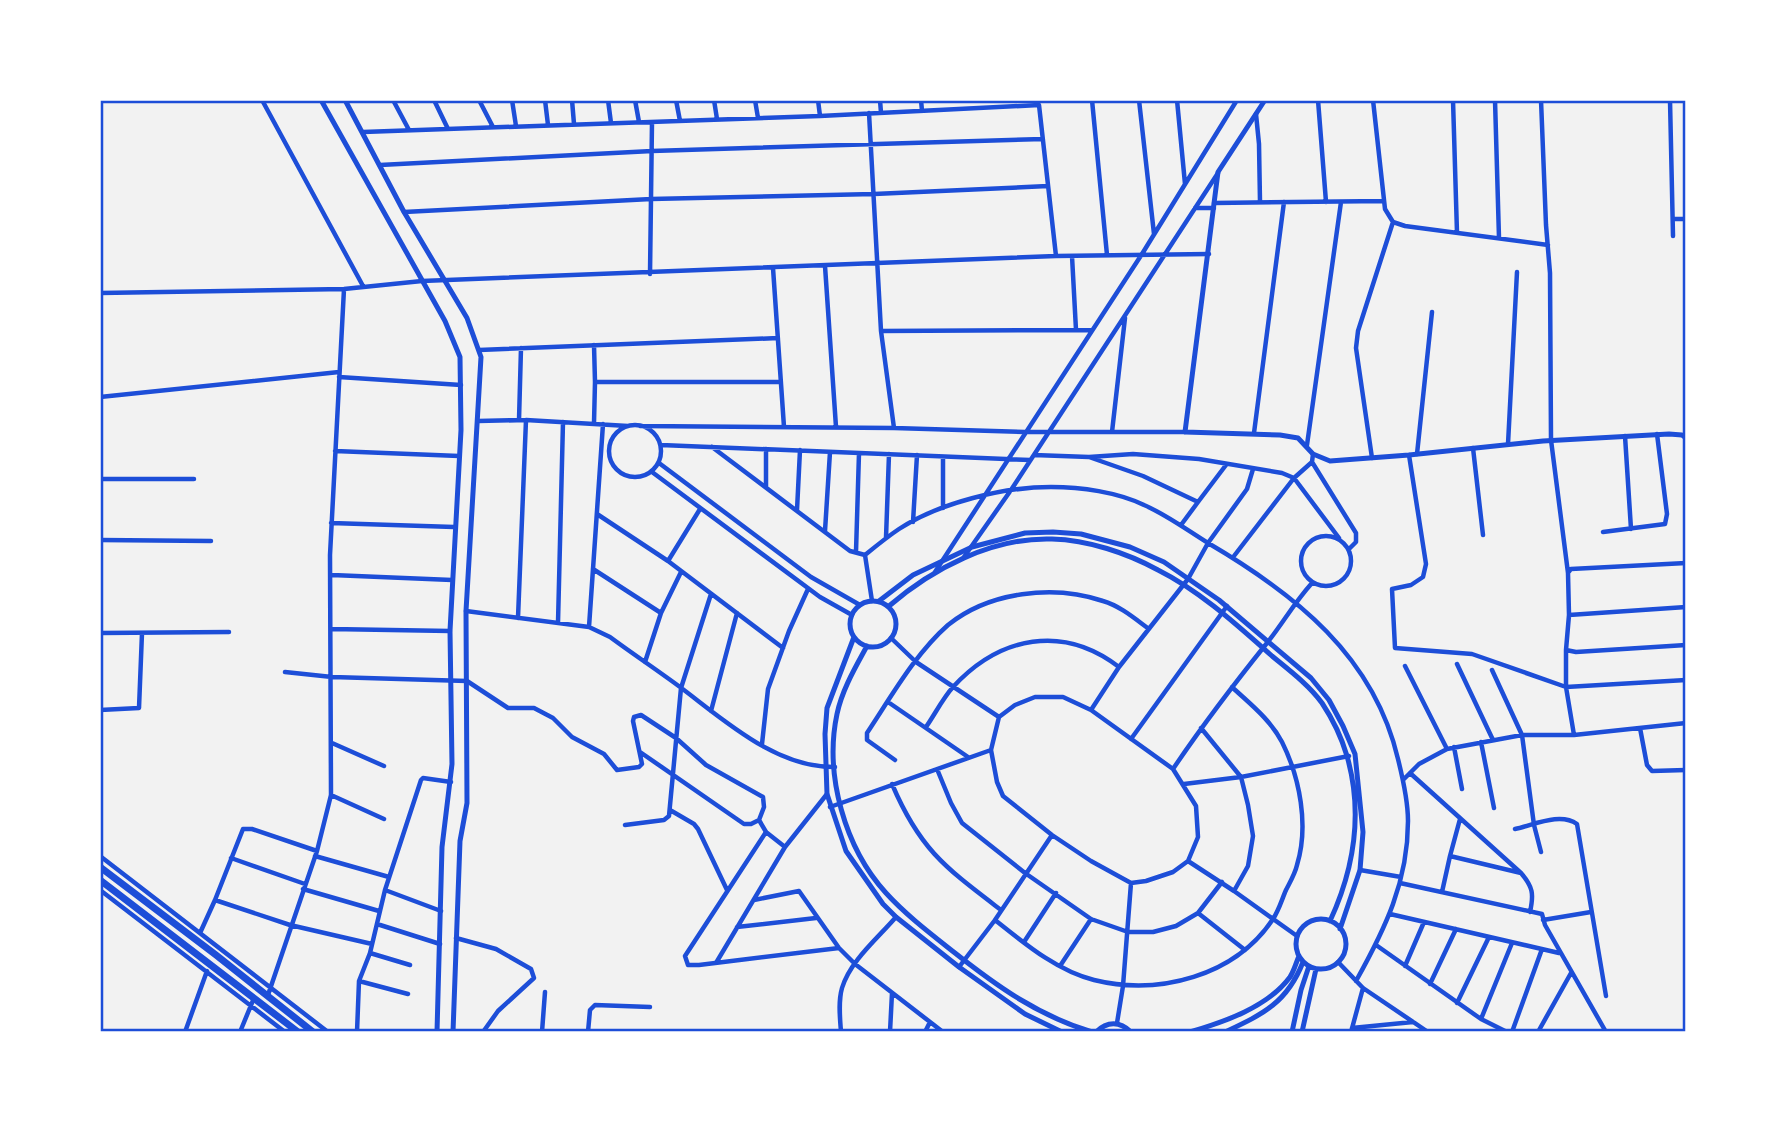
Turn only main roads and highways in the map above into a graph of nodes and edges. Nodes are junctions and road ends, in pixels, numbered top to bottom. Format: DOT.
graph roads {
  1 [pos="100,867"];
  2 [pos="100,880"];
  3 [pos="298,1032"];
  4 [pos="313,1032"];
  1 -- 4 [label="highway"];
  2 -- 3 [label="highway"];
}
